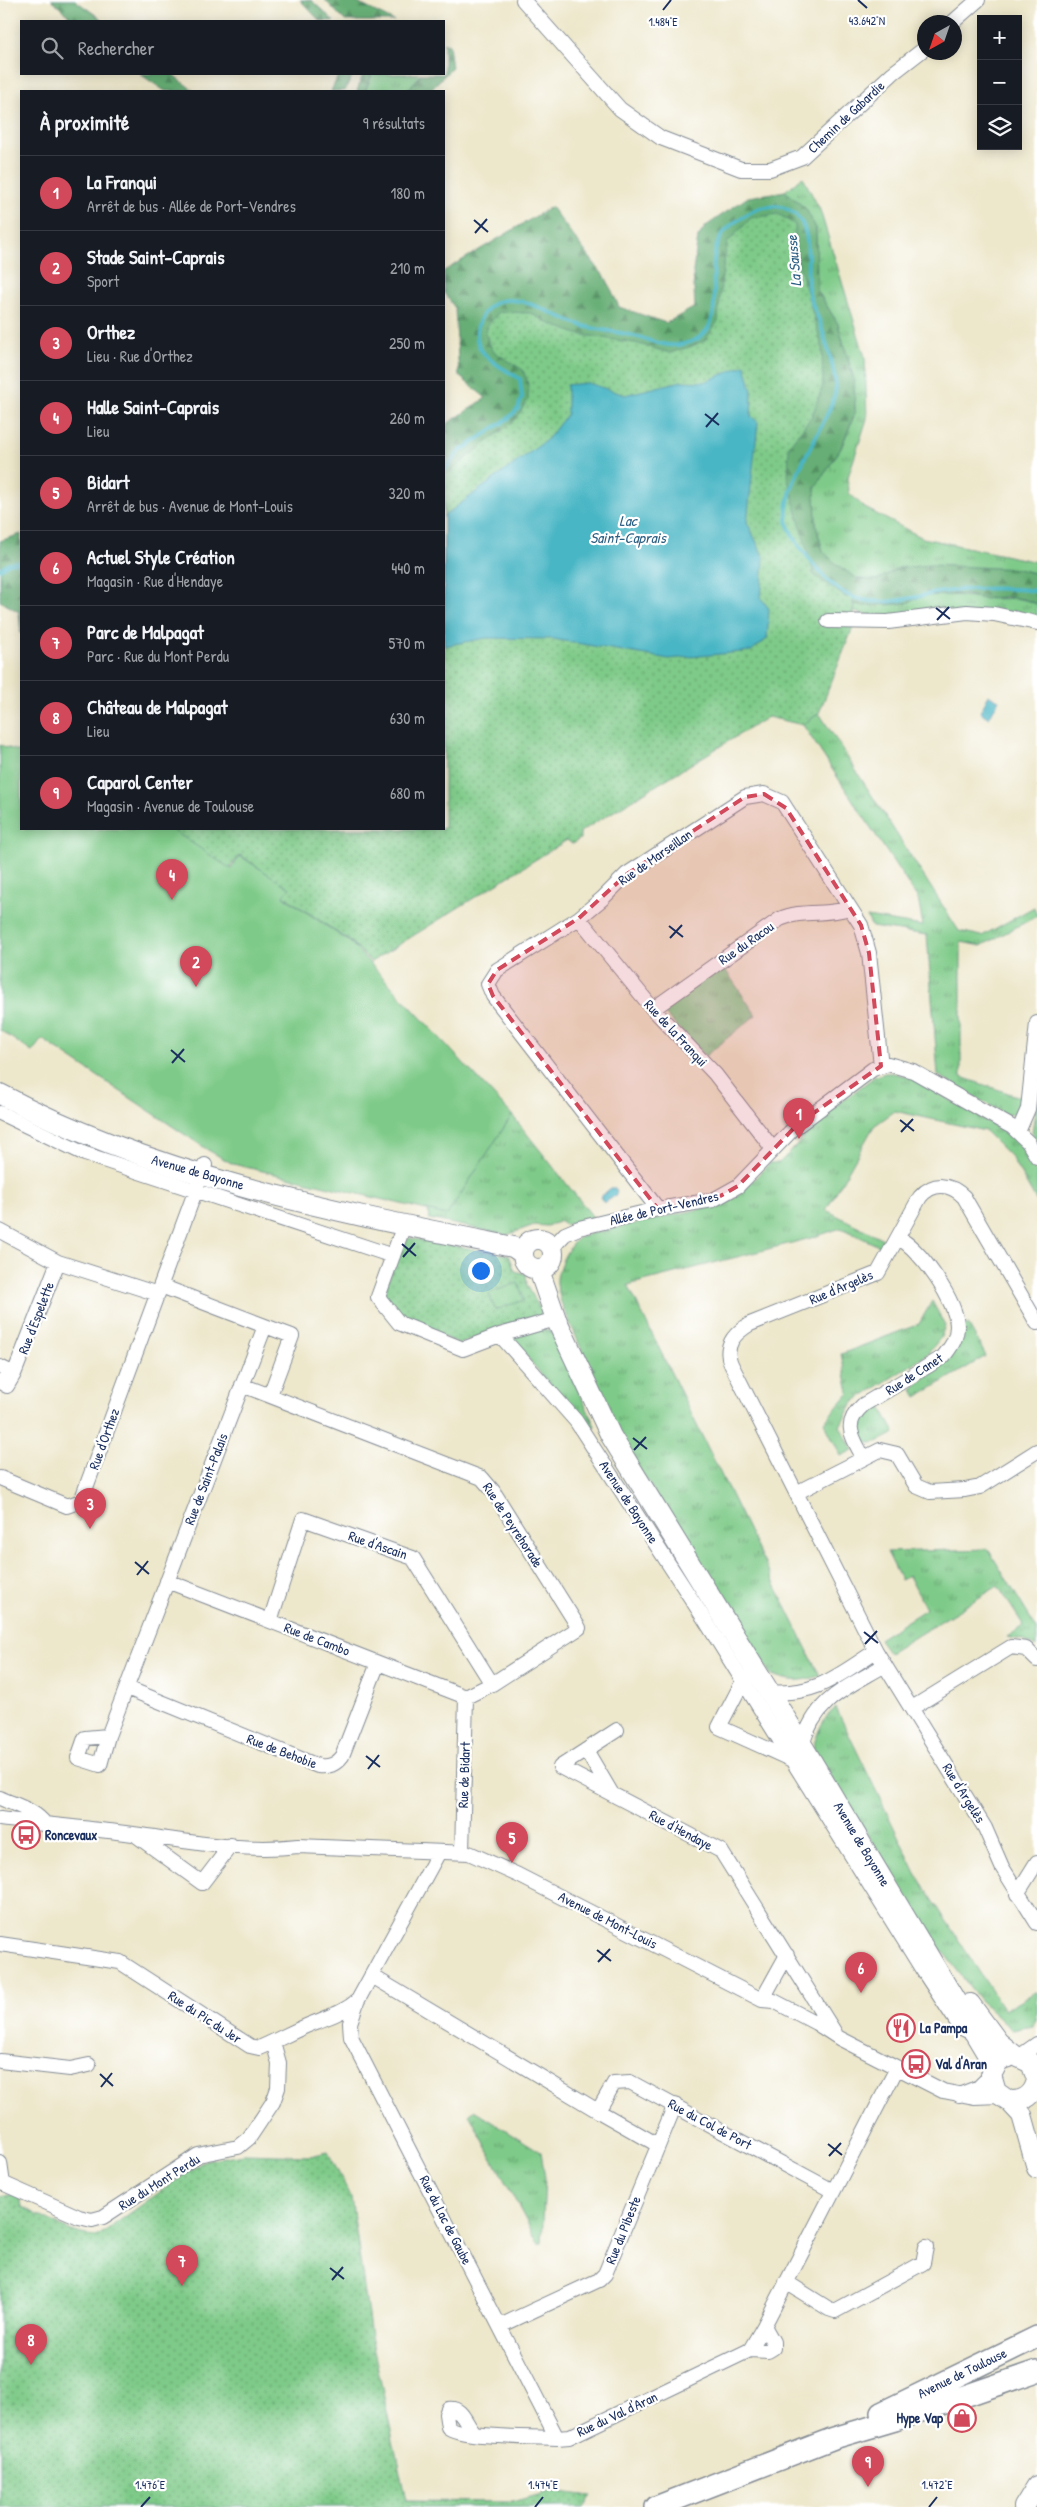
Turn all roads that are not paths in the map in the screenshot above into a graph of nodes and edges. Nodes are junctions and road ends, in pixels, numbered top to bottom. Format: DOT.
graph roads {
  1 [pos="523,0"];
  2 [pos="978,0"];
  3 [pos="961,15"];
  4 [pos="917,54"];
  5 [pos="828,621"];
  6 [pos="1037,623"];
  7 [pos="850,908"];
  8 [pos="579,918"];
  9 [pos="653,1009"];
  10 [pos="1037,1023"];
  11 [pos="881,1066"];
  12 [pos="0,1094"];
  13 [pos="0,1113"];
  14 [pos="1018,1132"];
  15 [pos="773,1149"];
  16 [pos="1037,1157"];
  17 [pos="201,1177"];
  18 [pos="658,1209"];
  19 [pos="404,1225"];
  20 [pos="0,1231"];
  21 [pos="898,1238"];
  22 [pos="552,1248"];
  23 [pos="522,1253"];
  24 [pos="393,1256"];
  25 [pos="58,1262"];
  26 [pos="539,1270"];
  27 [pos="160,1290"];
  28 [pos="556,1319"];
  29 [pos="1037,1323"];
  30 [pos="264,1326"];
  31 [pos="500,1335"];
  32 [pos="0,1367"];
  33 [pos="14,1374"];
  34 [pos="0,1382"];
  35 [pos="242,1385"];
  36 [pos="270,1395"];
  37 [pos="1037,1451"];
  38 [pos="863,1457"];
  39 [pos="0,1478"];
  40 [pos="796,1493"];
  41 [pos="167,1581"];
  42 [pos="270,1621"];
  43 [pos="876,1651"];
  44 [pos="1037,1660"];
  45 [pos="378,1663"];
  46 [pos="885,1665"];
  47 [pos="750,1677"];
  48 [pos="492,1684"];
  49 [pos="127,1688"];
  50 [pos="769,1692"];
  51 [pos="466,1697"];
  52 [pos="912,1708"];
  53 [pos="617,1730"];
  54 [pos="108,1736"];
  55 [pos="586,1750"];
  56 [pos="796,1752"];
  57 [pos="612,1794"];
  58 [pos="0,1798"];
  59 [pos="0,1819"];
  60 [pos="45,1824"];
  61 [pos="134,1834"];
  62 [pos="230,1845"];
  63 [pos="439,1852"];
  64 [pos="462,1852"];
  65 [pos="1037,1862"];
  66 [pos="1017,1894"];
  67 [pos="1037,1923"];
  68 [pos="0,1944"];
  69 [pos="787,1954"];
  70 [pos="933,1968"];
  71 [pos="372,1976"];
  72 [pos="358,2000"];
  73 [pos="762,2000"];
  74 [pos="838,2038"];
  75 [pos="273,2042"];
  76 [pos="1037,2044"];
  77 [pos="0,2061"];
  78 [pos="89,2065"];
  79 [pos="897,2068"];
  80 [pos="1031,2070"];
  81 [pos="992,2072"];
  82 [pos="959,2095"];
  83 [pos="1004,2099"];
  84 [pos="675,2105"];
  85 [pos="598,2111"];
  86 [pos="1037,2117"];
  87 [pos="658,2144"];
  88 [pos="0,2163"];
  89 [pos="1037,2168"];
  90 [pos="1,2183"];
  91 [pos="833,2191"];
  92 [pos="926,2247"];
  93 [pos="786,2282"];
  94 [pos="500,2326"];
  95 [pos="1037,2337"];
  96 [pos="1033,2372"];
  97 [pos="475,2434"];
  98 [pos="557,2438"];
  99 [pos="834,2438"];
  100 [pos="1037,2486"];
  101 [pos="656,2507"];
  102 [pos="1024,2507"];
  1 -- 4 [label="street, Chemin de Gabardie"];
  2 -- 3 [label="street"];
  5 -- 6 [label="street"];
  7 -- 8 [label="street, Rue de Marseillan"];
  7 -- 9 [label="street, Rue du Racou"];
  7 -- 11 [label="street, Rue de Marseillan"];
  8 -- 9 [label="street, Rue de la Franqui"];
  8 -- 18 [label="street, Rue de Marseillan"];
  9 -- 15 [label="street, Rue de la Franqui"];
  10 -- 14 [label="street"];
  11 -- 14 [label="street"];
  11 -- 15 [label="street, Allée de Port-Vendres"];
  12 -- 17 [label="street, Avenue de Bayonne"];
  13 -- 17 [label="street, Avenue de Bayonne"];
  14 -- 16 [label="street"];
  15 -- 18 [label="street, Allée de Port-Vendres"];
  17 -- 19 [label="street, Avenue de Bayonne"];
  17 -- 24 [label="street, Avenue de Bayonne"];
  17 -- 27 [label="street, Rue d'Orthez"];
  18 -- 22 [label="street, Allée de Port-Vendres"];
  19 -- 23 [label="street, Avenue de Bayonne"];
  19 -- 24 [label="street"];
  20 -- 25 [label="street"];
  21 -- 29 [label="street, Rue d'Argelès"];
  21 -- 38 [label="street, Rue de Canet"];
  21 -- 40 [label="street, Rue d'Argelès"];
  22 -- 23 [label="street"];
  22 -- 26 [label="street"];
  23 -- 26 [label="street"];
  24 -- 31 [label="street"];
  25 -- 27 [label="street"];
  25 -- 33 [label="street, Rue d'Espelette"];
  26 -- 28 [label="street, Avenue de Bayonne"];
  27 -- 30 [label="street"];
  27 -- 39 [label="street, Rue d'Orthez"];
  28 -- 31 [label="street"];
  28 -- 47 [label="street, Avenue de Bayonne"];
  30 -- 35 [label="street, Rue de Saint-Palais"];
  30 -- 36 [label="street"];
  31 -- 47 [label="street, Avenue de Bayonne"];
  32 -- 33 [label="street"];
  33 -- 34 [label="street"];
  35 -- 36 [label="street, Rue de Peyrehorade"];
  35 -- 41 [label="street, Rue de Saint-Palais"];
  36 -- 48 [label="street, Rue de Peyrehorade"];
  37 -- 38 [label="street"];
  38 -- 40 [label="street"];
  40 -- 43 [label="street, Rue d'Argelès"];
  41 -- 42 [label="street, Rue de Cambo"];
  41 -- 49 [label="street, Rue de Saint-Palais"];
  42 -- 45 [label="street, Rue de Cambo"];
  42 -- 48 [label="street, Rue d'Ascain"];
  43 -- 46 [label="street, Rue d'Argelès"];
  43 -- 50 [label="street"];
  44 -- 52 [label="street"];
  45 -- 49 [label="street, Rue de Behobie"];
  45 -- 51 [label="street, Rue de Cambo"];
  46 -- 52 [label="street, Rue d'Argelès"];
  46 -- 56 [label="street"];
  47 -- 50 [label="street, Avenue de Bayonne"];
  47 -- 56 [label="street, Avenue de Bayonne"];
  47 -- 56 [label="street"];
  48 -- 51 [label="street, Rue de Peyrehorade"];
  49 -- 54 [label="street, Rue de Saint-Palais"];
  50 -- 56 [label="street, Avenue de Bayonne"];
  51 -- 64 [label="street, Rue de Bidart"];
  52 -- 66 [label="street, Rue d'Argelès"];
  53 -- 55 [label="street, Rue d'Hendaye"];
  55 -- 57 [label="street"];
  55 -- 57 [label="street, Rue d'Hendaye"];
  56 -- 70 [label="street, Avenue de Bayonne"];
  56 -- 70 [label="street, Avenue de Bayonne"];
  57 -- 69 [label="street, Rue d'Hendaye"];
  58 -- 60 [label="street"];
  59 -- 60 [label="street, Avenue de Mont-Louis"];
  60 -- 61 [label="street, Avenue de Mont-Louis"];
  61 -- 62 [label="street, Avenue de Mont-Louis"];
  61 -- 62 [label="street, Avenue de Mont-Louis"];
  62 -- 63 [label="street, Avenue de Mont-Louis"];
  63 -- 64 [label="street, Avenue de Mont-Louis"];
  63 -- 71 [label="street, Rue du Pic du Jer"];
  64 -- 73 [label="street, Avenue de Mont-Louis"];
  65 -- 66 [label="street"];
  66 -- 67 [label="street, Rue d'Argelès"];
  68 -- 75 [label="street, Rue du Pic du Jer"];
  69 -- 73 [label="street"];
  69 -- 74 [label="street, Rue d'Hendaye"];
  70 -- 80 [label="street, Avenue de Bayonne"];
  70 -- 81 [label="street, Avenue de Bayonne"];
  71 -- 72 [label="street, Rue du Pic du Jer"];
  71 -- 85 [label="street"];
  72 -- 75 [label="street, Rue du Pic du Jer"];
  72 -- 94 [label="street, Rue du Lac de Gaube"];
  73 -- 74 [label="street, Avenue de Mont-Louis"];
  74 -- 79 [label="street, Avenue de Mont-Louis"];
  75 -- 90 [label="street, Rue du Mont Perdu"];
  76 -- 80 [label="street"];
  77 -- 78 [label="street"];
  79 -- 82 [label="street, Avenue de Mont-Louis"];
  79 -- 91 [label="street, Rue du Val d'Aran"];
  80 -- 81 [label="street"];
  80 -- 83 [label="street"];
  80 -- 86 [label="street"];
  81 -- 82 [label="street"];
  81 -- 83 [label="street"];
  82 -- 83 [label="street, Avenue de Mont-Louis"];
  83 -- 89 [label="street"];
  84 -- 85 [label="street, Rue du Col de Port"];
  84 -- 87 [label="street, Rue du Pibeste"];
  84 -- 91 [label="street, Rue du Col de Port"];
  85 -- 87 [label="street"];
  87 -- 94 [label="street, Rue du Pibeste"];
  88 -- 90 [label="street"];
  91 -- 93 [label="street, Rue du Val d'Aran"];
  92 -- 93 [label="street"];
  93 -- 98 [label="street, Rue du Val d'Aran"];
  94 -- 98 [label="street, Rue du Lac de Gaube"];
  95 -- 99 [label="main road, Avenue de Toulouse"];
  96 -- 99 [label="main road, Avenue de Toulouse"];
  97 -- 98 [label="street, Rue du Val d'Aran"];
  99 -- 101 [label="main road, Avenue de Toulouse"];
  100 -- 102 [label="street"];
}
